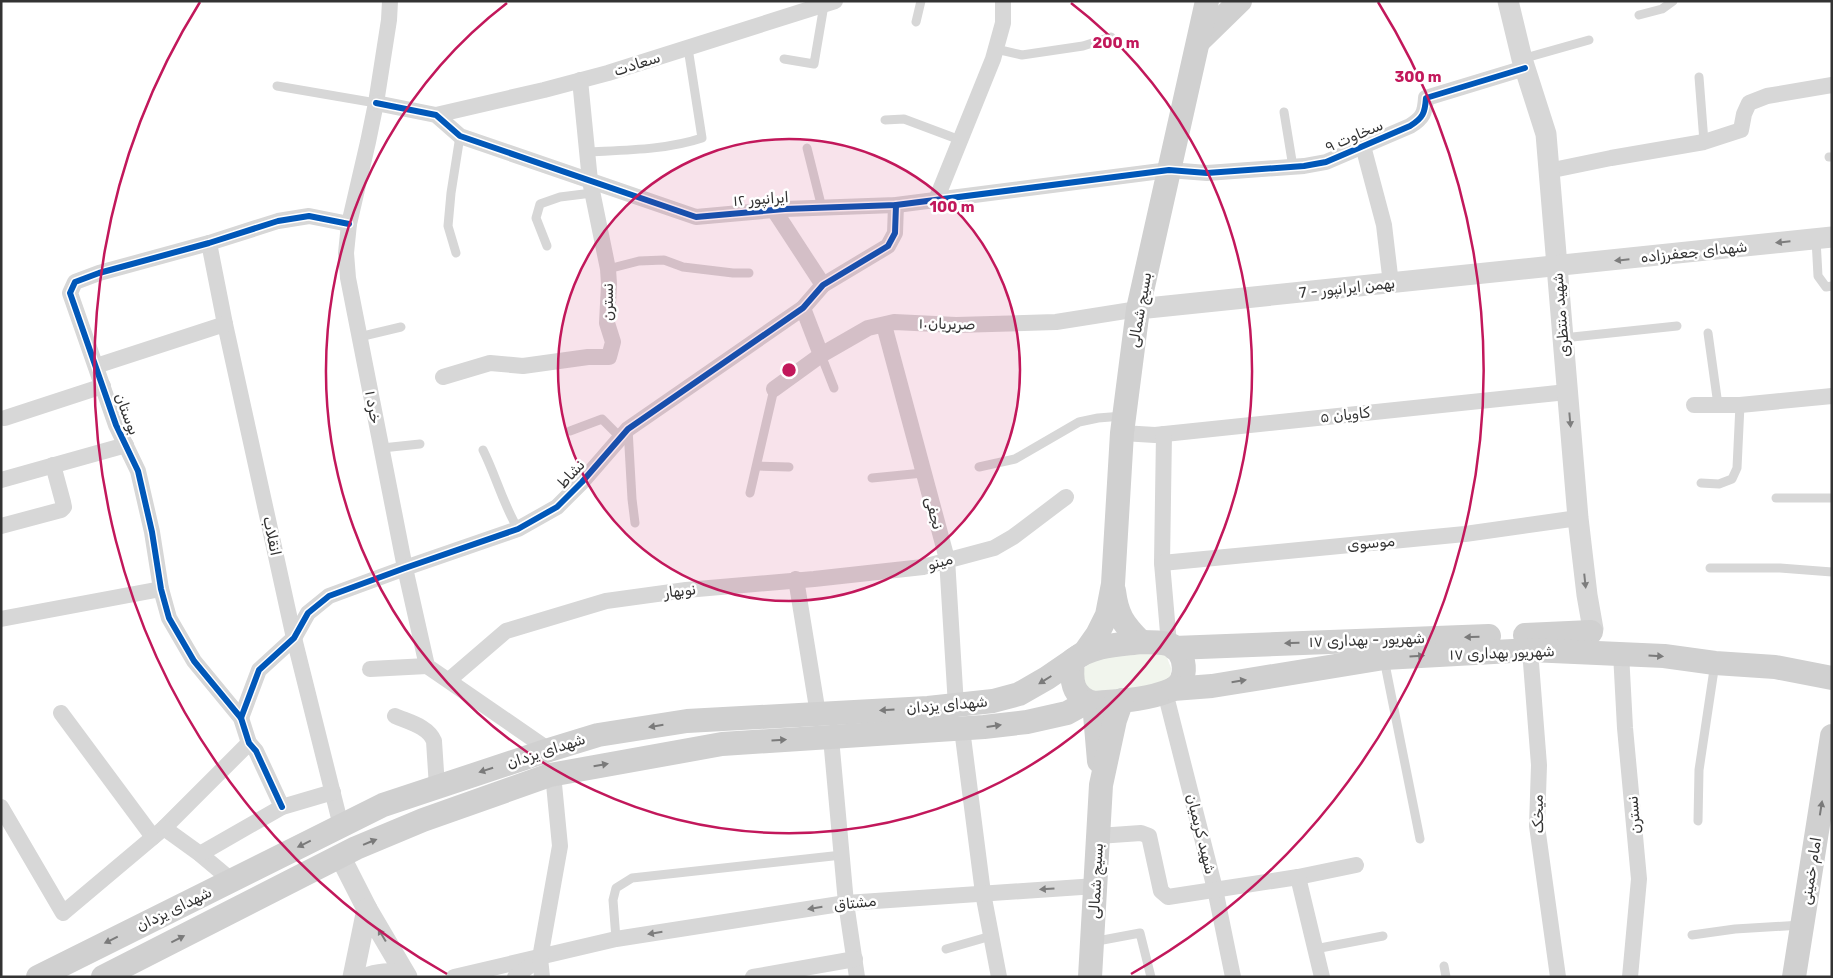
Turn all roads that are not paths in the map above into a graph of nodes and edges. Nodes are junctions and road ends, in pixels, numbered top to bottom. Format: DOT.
graph roads {
  1 [pos="390,1"];
  2 [pos="921,1"];
  3 [pos="1003,1"];
  4 [pos="1207,1"];
  5 [pos="1218,1"];
  6 [pos="1240,1"];
  7 [pos="1508,1"];
  8 [pos="1673,1"];
  9 [pos="829,3"];
  10 [pos="1639,15"];
  11 [pos="916,22"];
  12 [pos="1111,37"];
  13 [pos="1589,40"];
  14 [pos="1199,41"];
  15 [pos="688,48"];
  16 [pos="996,50"];
  17 [pos="784,59"];
  18 [pos="1523,64"];
  19 [pos="1699,77"];
  20 [pos="580,80"];
  21 [pos="1832,85"];
  22 [pos="277,86"];
  23 [pos="376,103"];
  24 [pos="1284,112"];
  25 [pos="436,115"];
  26 [pos="885,120"];
  27 [pos="460,136"];
  28 [pos="960,140"];
  29 [pos="1704,142"];
  30 [pos="1362,146"];
  31 [pos="807,148"];
  32 [pos="587,152"];
  33 [pos="1293,166"];
  34 [pos="1169,170"];
  35 [pos="1548,171"];
  36 [pos="591,187"];
  37 [pos="936,200"];
  38 [pos="896,205"];
  39 [pos="822,208"];
  40 [pos="774,210"];
  41 [pos="349,224"];
  42 [pos="1824,238"];
  43 [pos="209,244"];
  44 [pos="547,246"];
  45 [pos="456,253"];
  46 [pos="1556,266"];
  47 [pos="608,269"];
  48 [pos="749,273"];
  49 [pos="1390,284"];
  50 [pos="823,285"];
  51 [pos="1832,286"];
  52 [pos="803,308"];
  53 [pos="1138,310"];
  54 [pos="225,324"];
  55 [pos="884,324"];
  56 [pos="401,326"];
  57 [pos="1677,326"];
  58 [pos="1708,333"];
  59 [pos="359,337"];
  60 [pos="1562,338"];
  61 [pos="821,355"];
  62 [pos="96,366"];
  63 [pos="443,377"];
  64 [pos="103,386"];
  65 [pos="834,388"];
  66 [pos="774,389"];
  67 [pos="1567,392"];
  68 [pos="1832,396"];
  69 [pos="1694,405"];
  70 [pos="1740,405"];
  71 [pos="1718,406"];
  72 [pos="5,418"];
  73 [pos="1123,425"];
  74 [pos="570,431"];
  75 [pos="625,433"];
  76 [pos="1164,434"];
  77 [pos="420,444"];
  78 [pos="126,445"];
  79 [pos="382,448"];
  80 [pos="483,450"];
  81 [pos="53,465"];
  82 [pos="757,466"];
  83 [pos="979,467"];
  84 [pos="789,468"];
  85 [pos="924,473"];
  86 [pos="872,478"];
  87 [pos="1,480"];
  88 [pos="1701,483"];
  89 [pos="750,493"];
  90 [pos="1066,496"];
  91 [pos="1776,498"];
  92 [pos="1832,498"];
  93 [pos="1578,518"];
  94 [pos="635,523"];
  95 [pos="1,526"];
  96 [pos="518,529"];
  97 [pos="947,559"];
  98 [pos="1162,563"];
  99 [pos="404,568"];
  100 [pos="1710,568"];
  101 [pos="1832,572"];
  102 [pos="796,579"];
  103 [pos="1113,584"];
  104 [pos="161,589"];
  105 [pos="1,619"];
  106 [pos="1591,632"];
  107 [pos="294,638"];
  108 [pos="1141,642"];
  109 [pos="1171,646"];
  110 [pos="1212,646"];
  111 [pos="1530,650"];
  112 [pos="1085,652"];
  113 [pos="1621,653"];
  114 [pos="1384,658"];
  115 [pos="1715,663"];
  116 [pos="427,666"];
  117 [pos="370,669"];
  118 [pos="1832,678"];
  119 [pos="449,680"];
  120 [pos="1212,686"];
  121 [pos="1169,691"];
  122 [pos="1122,700"];
  123 [pos="1091,702"];
  124 [pos="956,706"];
  125 [pos="61,713"];
  126 [pos="818,714"];
  127 [pos="394,716"];
  128 [pos="241,718"];
  129 [pos="744,718"];
  130 [pos="687,721"];
  131 [pos="962,729"];
  132 [pos="1832,736"];
  133 [pos="831,738"];
  134 [pos="249,742"];
  135 [pos="741,742"];
  136 [pos="692,749"];
  137 [pos="550,750"];
  138 [pos="553,774"];
  139 [pos="1101,785"];
  140 [pos="437,786"];
  141 [pos="333,792"];
  142 [pos="1,807"];
  143 [pos="282,807"];
  144 [pos="1698,821"];
  145 [pos="341,826"];
  146 [pos="159,832"];
  147 [pos="1098,836"];
  148 [pos="1420,839"];
  149 [pos="200,854"];
  150 [pos="842,855"];
  151 [pos="340,856"];
  152 [pos="1356,865"];
  153 [pos="1298,878"];
  154 [pos="231,880"];
  155 [pos="1096,886"];
  156 [pos="1215,889"];
  157 [pos="983,893"];
  158 [pos="846,903"];
  159 [pos="366,909"];
  160 [pos="1803,925"];
  161 [pos="1692,935"];
  162 [pos="991,936"];
  163 [pos="1383,936"];
  164 [pos="616,940"];
  165 [pos="1092,942"];
  166 [pos="946,948"];
  167 [pos="1315,948"];
  168 [pos="540,958"];
  169 [pos="855,958"];
  170 [pos="1444,966"];
  171 [pos="38,977"];
  172 [pos="103,977"];
  173 [pos="353,977"];
  174 [pos="369,977"];
  175 [pos="407,977"];
  176 [pos="454,977"];
  177 [pos="515,977"];
  178 [pos="542,977"];
  179 [pos="753,977"];
  180 [pos="858,977"];
  181 [pos="999,977"];
  182 [pos="1090,977"];
  183 [pos="1151,977"];
  184 [pos="1233,977"];
  185 [pos="1322,977"];
  186 [pos="1446,977"];
  187 [pos="1558,977"];
  188 [pos="1630,977"];
  189 [pos="1794,977"];
  1 -- 23 [label="street, خرد ۱"];
  2 -- 11 [label="lane"];
  3 -- 16 [label="street"];
  4 -- 14 [label="main road, بسیج شمالی"];
  5 -- 14 [label="main road, بسیج شمالی"];
  6 -- 14 [label="main road"];
  7 -- 18 [label="street, شهید منتظری"];
  8 -- 10 [label="lane"];
  9 -- 15 [label="street, سعادت"];
  9 -- 17 [label="lane"];
  12 -- 16 [label="lane"];
  13 -- 18 [label="lane"];
  14 -- 34 [label="main road, بسیج شمالی"];
  15 -- 20 [label="street, سعادت"];
  15 -- 32 [label="lane"];
  16 -- 28 [label="street"];
  18 -- 30 [label="street, سخاوت ۹"];
  18 -- 35 [label="street, شهید منتظری"];
  19 -- 29 [label="lane"];
  20 -- 25 [label="street, سعادت"];
  20 -- 32 [label="street, نسترن"];
  21 -- 29 [label="street"];
  22 -- 23 [label="lane"];
  23 -- 25 [label="street, ایرانپور ۱۲"];
  23 -- 41 [label="street, خرد ۱"];
  24 -- 33 [label="lane"];
  25 -- 27 [label="street, ایرانپور ۱۲"];
  26 -- 28 [label="lane"];
  27 -- 36 [label="street, ایرانپور ۱۲"];
  27 -- 45 [label="lane"];
  28 -- 37 [label="street"];
  29 -- 35 [label="street"];
  30 -- 33 [label="street, سخاوت ۹"];
  30 -- 49 [label="street"];
  31 -- 39 [label="lane"];
  32 -- 36 [label="street, نسترن"];
  33 -- 34 [label="street, سخاوت ۹"];
  34 -- 37 [label="street, ایرانپور ۱۲"];
  34 -- 53 [label="main road, بسیج شمالی"];
  35 -- 46 [label="street, شهید منتظری"];
  36 -- 40 [label="street, ایرانپور ۱۲"];
  36 -- 44 [label="lane"];
  36 -- 47 [label="street, نسترن"];
  37 -- 38 [label="street, ایرانپور ۱۲"];
  38 -- 39 [label="street, ایرانپور ۱۲"];
  38 -- 50 [label="street, نشاط"];
  39 -- 40 [label="street, ایرانپور ۱۲"];
  40 -- 50 [label="street"];
  41 -- 43 [label="street, بوستان"];
  41 -- 59 [label="street, خرد ۱"];
  42 -- 46 [label="street, شهدای جعفرزاده, one-way"];
  42 -- 51 [label="lane"];
  43 -- 54 [label="street, انقلاب"];
  43 -- 62 [label="street, بوستان"];
  46 -- 49 [label="street, بهمن ایرانپور - 7"];
  46 -- 60 [label="street, شهید منتظری"];
  47 -- 48 [label="lane"];
  47 -- 63 [label="street, نسترن"];
  49 -- 53 [label="street, بهمن ایرانپور - 7"];
  50 -- 52 [label="street, نشاط"];
  52 -- 61 [label="street"];
  52 -- 75 [label="street, نشاط"];
  53 -- 55 [label="street, صریریان۱۰"];
  53 -- 73 [label="main road, بسیج شمالی"];
  54 -- 62 [label="street"];
  54 -- 107 [label="street, انقلاب"];
  55 -- 61 [label="street, صریریان۱۰"];
  55 -- 85 [label="street, نجفی"];
  56 -- 59 [label="lane"];
  57 -- 60 [label="lane"];
  58 -- 71 [label="lane"];
  59 -- 79 [label="street, خرد ۱"];
  60 -- 67 [label="street, شهید منتظری"];
  61 -- 65 [label="lane"];
  61 -- 66 [label="street, صریریان۱۰"];
  62 -- 64 [label="street, بوستان"];
  64 -- 72 [label="street"];
  64 -- 78 [label="street, بوستان"];
  66 -- 82 [label="lane"];
  67 -- 76 [label="street, کاویان ۵"];
  67 -- 93 [label="street, شهید منتظری, one-way"];
  68 -- 70 [label="street"];
  69 -- 71 [label="street"];
  70 -- 71 [label="street"];
  70 -- 88 [label="lane"];
  73 -- 76 [label="street, کاویان ۵"];
  73 -- 83 [label="lane"];
  73 -- 103 [label="main road, بسیج شمالی"];
  74 -- 75 [label="lane"];
  75 -- 94 [label="lane"];
  75 -- 96 [label="street, نشاط"];
  76 -- 98 [label="street"];
  77 -- 79 [label="lane"];
  78 -- 81 [label="street"];
  78 -- 104 [label="street, بوستان"];
  79 -- 99 [label="street, خرد ۱"];
  80 -- 96 [label="lane"];
  81 -- 87 [label="street"];
  81 -- 95 [label="street"];
  82 -- 84 [label="lane"];
  82 -- 89 [label="lane"];
  85 -- 86 [label="lane"];
  85 -- 97 [label="street, نجفی"];
  90 -- 97 [label="street, مینو"];
  91 -- 92 [label="lane"];
  93 -- 98 [label="street, موسوی"];
  93 -- 106 [label="street, شهید منتظری, one-way"];
  96 -- 99 [label="street, نشاط"];
  97 -- 102 [label="street, مینو"];
  97 -- 124 [label="street, نجفی"];
  98 -- 109 [label="street"];
  99 -- 107 [label="street, نشاط"];
  99 -- 116 [label="street, خرد ۱"];
  100 -- 101 [label="lane"];
  102 -- 119 [label="street, نوبهار"];
  102 -- 126 [label="street"];
  103 -- 108 [label="main road, بسیج شمالی"];
  103 -- 112 [label="main road, بسیج شمالی"];
  104 -- 105 [label="street"];
  104 -- 128 [label="street, بوستان"];
  106 -- 110 [label="main road, ۱۷ شهریور - بهداری, one-way"];
  107 -- 128 [label="street, نشاط"];
  107 -- 141 [label="street, انقلاب"];
  108 -- 109 [label="main road, ۱۷ شهریور - بهداری"];
  108 -- 112 [label="main road, ۱۷ شهریور - بهداری"];
  109 -- 110 [label="main road, ۱۷ شهریور - بهداری"];
  109 -- 121 [label="main road"];
  110 -- 120 [label="main road"];
  111 -- 113 [label="main road, ۱۷ شهریور بهداری"];
  114 -- 111 [label="main road, ۱۷ شهریور بهداری, one-way"];
  111 -- 187 [label="street, میخک"];
  112 -- 123 [label="main road, بسیج شمالی"];
  112 -- 124 [label="main road, شهدای یزدان, one-way"];
  113 -- 115 [label="main road, ۱۷ شهریور بهداری, one-way"];
  113 -- 188 [label="street, نسترن"];
  120 -- 114 [label="main road, ۱۷ شهریور بهداری, one-way"];
  114 -- 148 [label="lane"];
  115 -- 118 [label="main road, ۱۷ شهریور بهداری"];
  115 -- 144 [label="lane"];
  116 -- 117 [label="street"];
  116 -- 119 [label="street"];
  119 -- 137 [label="street"];
  120 -- 121 [label="main road, ۱۷ شهریور بهداری"];
  121 -- 122 [label="main road, ۱۷ شهریور بهداری"];
  121 -- 156 [label="street, شهید کریمیان"];
  122 -- 123 [label="main road, ۱۷ شهریور بهداری"];
  122 -- 139 [label="main road, بسیج شمالی"];
  131 -- 123 [label="main road, شهدای یزدان, one-way"];
  123 -- 139 [label="main road, بسیج شمالی"];
  124 -- 126 [label="main road, شهدای یزدان, one-way"];
  125 -- 146 [label="street"];
  126 -- 129 [label="main road, شهدای یزدان"];
  127 -- 140 [label="street"];
  128 -- 134 [label="street, بوستان"];
  129 -- 130 [label="main road, شهدای یزدان"];
  129 -- 135 [label="main road"];
  130 -- 136 [label="main road"];
  130 -- 137 [label="main road, شهدای یزدان, one-way"];
  131 -- 133 [label="main road, شهدای یزدان"];
  131 -- 157 [label="street"];
  160 -- 132 [label="main road, امام خمینی, one-way"];
  135 -- 133 [label="main road, شهدای یزدان, one-way"];
  133 -- 150 [label="street"];
  134 -- 143 [label="street, بوستان"];
  134 -- 146 [label="street"];
  135 -- 136 [label="main road, شهدای یزدان"];
  138 -- 136 [label="main road, شهدای یزدان, one-way"];
  137 -- 140 [label="main road, شهدای یزدان, one-way"];
  151 -- 138 [label="main road, شهدای یزدان, one-way"];
  138 -- 168 [label="street"];
  139 -- 147 [label="main road, بسیج شمالی"];
  140 -- 145 [label="main road, شهدای یزدان"];
  141 -- 143 [label="street"];
  141 -- 145 [label="street, انقلاب"];
  142 -- 146 [label="street"];
  143 -- 149 [label="street"];
  145 -- 154 [label="main road, شهدای یزدان, one-way"];
  146 -- 149 [label="street"];
  147 -- 155 [label="main road, بسیج شمالی"];
  147 -- 156 [label="street"];
  149 -- 154 [label="street"];
  150 -- 158 [label="street"];
  150 -- 164 [label="lane"];
  151 -- 159 [label="street"];
  172 -- 151 [label="main road, شهدای یزدان, one-way"];
  152 -- 153 [label="street"];
  153 -- 156 [label="street"];
  153 -- 167 [label="street"];
  154 -- 171 [label="main road, شهدای یزدان, one-way"];
  155 -- 157 [label="street, مشتاق, one-way"];
  155 -- 165 [label="main road, بسیج شمالی"];
  156 -- 184 [label="street, شهید کریمیان"];
  157 -- 158 [label="street, مشتاق"];
  157 -- 162 [label="street"];
  158 -- 164 [label="street, مشتاق, one-way"];
  158 -- 169 [label="street"];
  159 -- 173 [label="street"];
  175 -- 159 [label="street, one-way"];
  160 -- 161 [label="lane"];
  160 -- 189 [label="main road, امام خمینی"];
  162 -- 166 [label="lane"];
  162 -- 181 [label="street"];
  163 -- 167 [label="lane"];
  164 -- 168 [label="street, مشتاق"];
  165 -- 182 [label="main road, بسیج شمالی"];
  165 -- 183 [label="lane"];
  167 -- 185 [label="street"];
  168 -- 176 [label="street, مشتاق"];
  168 -- 177 [label="street"];
  168 -- 178 [label="street"];
  169 -- 179 [label="street"];
  169 -- 180 [label="street"];
  170 -- 186 [label="lane"];
  174 -- 175 [label="street"];
}
